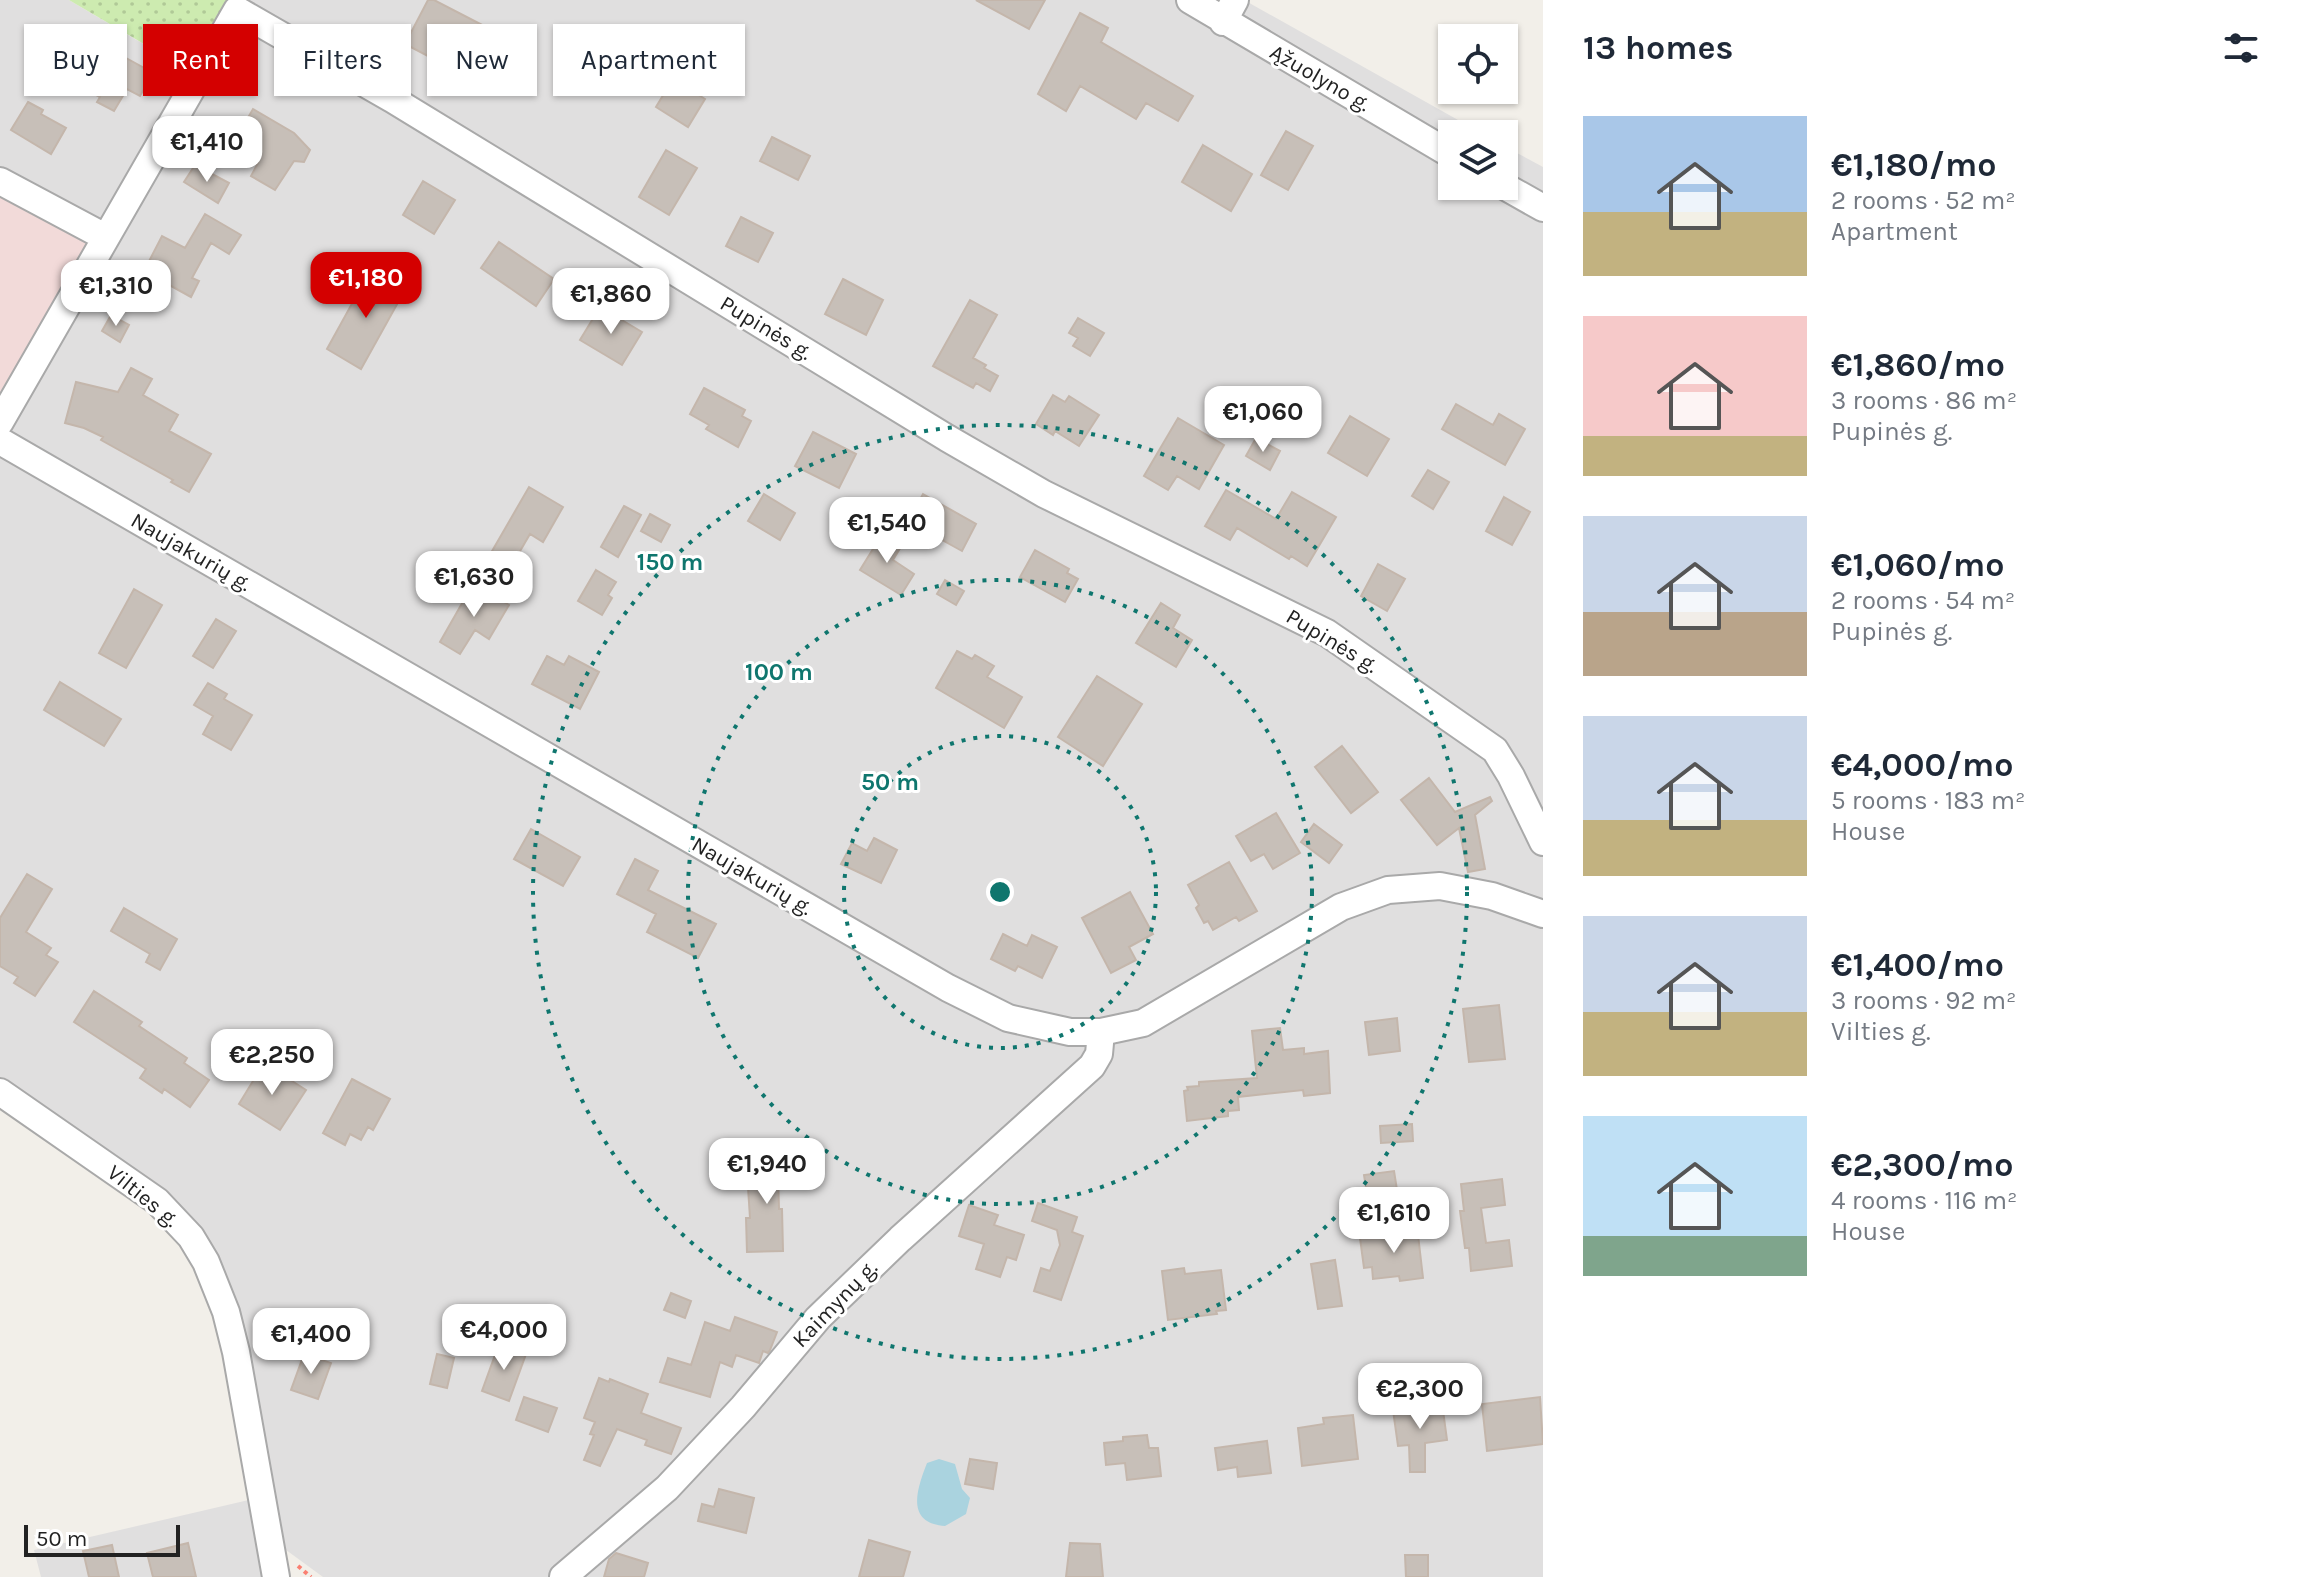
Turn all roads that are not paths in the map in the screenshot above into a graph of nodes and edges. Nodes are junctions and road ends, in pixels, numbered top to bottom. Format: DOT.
graph roads {
  1 [pos="1190,0"];
  2 [pos="240,5"];
  3 [pos="1229,11"];
  4 [pos="1438,146"];
  5 [pos="0,181"];
  6 [pos="1518,194"];
  7 [pos="1543,208"];
  8 [pos="105,237"];
  9 [pos="0,422"];
  10 [pos="0,441"];
  11 [pos="1543,842"];
  12 [pos="1543,914"];
  13 [pos="1101,1032"];
  14 [pos="0,1092"];
  15 [pos="276,1577"];
  16 [pos="563,1577"];
  1 -- 3 [label="street, Ąžuolyno g."];
  2 -- 8 [label="street, Pupinės g."];
  2 -- 11 [label="street, Pupinės g."];
  3 -- 4 [label="street, Ąžuolyno g."];
  5 -- 8 [label="street"];
  6 -- 7 [label="street"];
  8 -- 9 [label="street, Pupinės g."];
  10 -- 13 [label="street, Naujakurių g."];
  12 -- 13 [label="street, Naujakurių g."];
  13 -- 16 [label="street, Kaimynų g."];
  14 -- 15 [label="street, Vilties g."];
}
